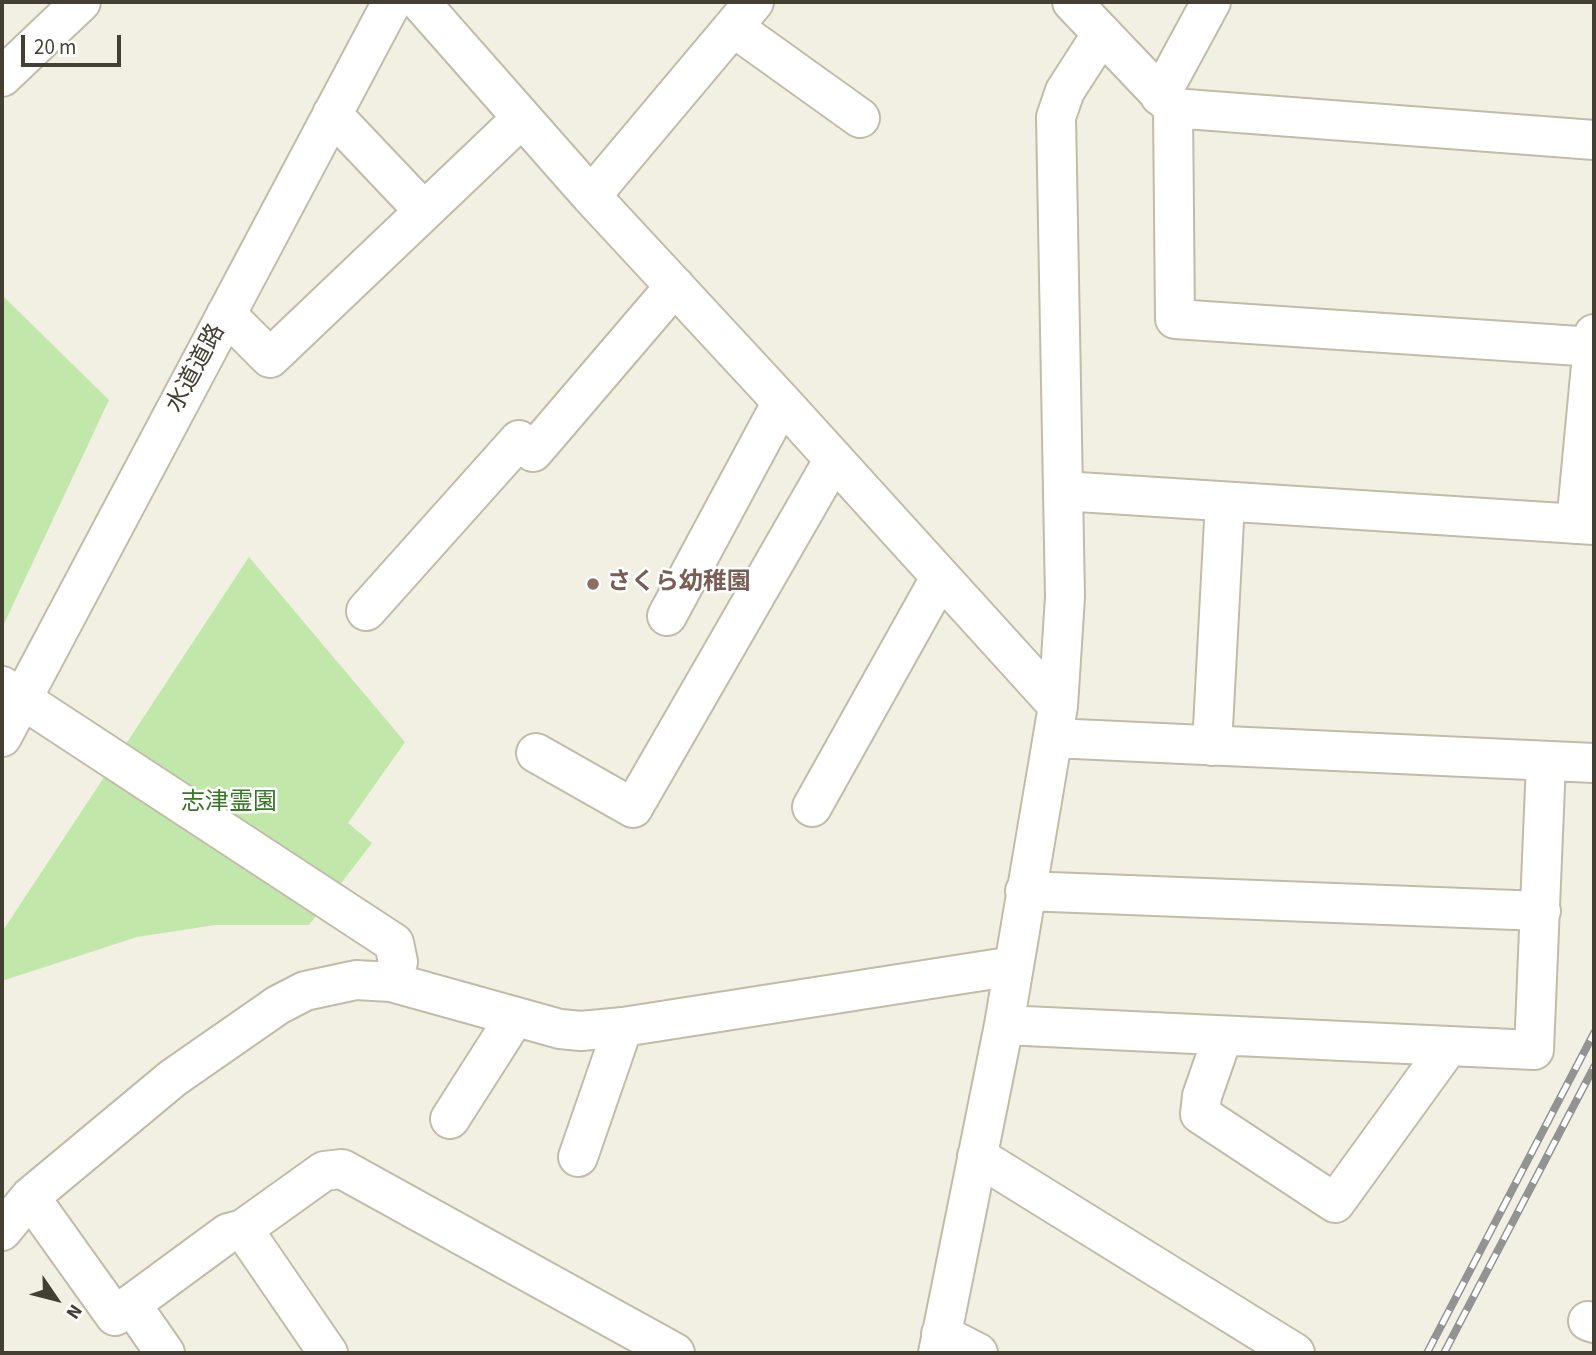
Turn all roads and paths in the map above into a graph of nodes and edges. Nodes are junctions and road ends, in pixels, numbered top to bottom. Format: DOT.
graph roads {
  1 [pos="81,2"];
  2 [pos="391,2"];
  3 [pos="419,2"];
  4 [pos="1072,2"];
  5 [pos="1211,2"];
  6 [pos="743,14"];
  7 [pos="1101,35"];
  8 [pos="2,77"];
  9 [pos="1166,102"];
  10 [pos="332,114"];
  11 [pos="522,118"];
  12 [pos="860,118"];
  13 [pos="1594,140"];
  14 [pos="591,196"];
  15 [pos="425,211"];
  16 [pos="675,286"];
  17 [pos="226,314"];
  18 [pos="1594,343"];
  19 [pos="782,402"];
  20 [pos="834,459"];
  21 [pos="1063,491"];
  22 [pos="1225,502"];
  23 [pos="1585,525"];
  24 [pos="940,578"];
  25 [pos="366,611"];
  26 [pos="667,616"];
  27 [pos="12,693"];
  28 [pos="1055,722"];
  29 [pos="2,737"];
  30 [pos="1212,746"];
  31 [pos="536,753"];
  32 [pos="1546,762"];
  33 [pos="1594,763"];
  34 [pos="812,807"];
  35 [pos="1026,891"];
  36 [pos="1541,911"];
  37 [pos="1014,966"];
  38 [pos="391,982"];
  39 [pos="515,1017"];
  40 [pos="1004,1026"];
  41 [pos="623,1027"];
  42 [pos="1223,1036"];
  43 [pos="1448,1047"];
  44 [pos="450,1119"];
  45 [pos="977,1156"];
  46 [pos="578,1157"];
  47 [pos="30,1197"];
  48 [pos="243,1228"];
  49 [pos="2,1231"];
  50 [pos="131,1304"];
  51 [pos="939,1344"];
  52 [pos="660,1350"];
  53 [pos="165,1353"];
  54 [pos="328,1353"];
  55 [pos="978,1353"];
  56 [pos="1295,1353"];
  1 -- 8 [label="street"];
  2 -- 10 [label="street, 水道道路"];
  3 -- 11 [label="street"];
  4 -- 7 [label="street"];
  5 -- 9 [label="street"];
  6 -- 12 [label="street"];
  6 -- 14 [label="street"];
  7 -- 9 [label="street"];
  7 -- 21 [label="street"];
  9 -- 13 [label="street"];
  9 -- 18 [label="street"];
  10 -- 15 [label="street"];
  10 -- 17 [label="street, 水道道路"];
  11 -- 14 [label="street"];
  11 -- 15 [label="street"];
  14 -- 16 [label="street"];
  15 -- 17 [label="street"];
  16 -- 19 [label="street"];
  16 -- 25 [label="street"];
  17 -- 27 [label="street, 水道道路"];
  18 -- 23 [label="street"];
  19 -- 20 [label="street"];
  19 -- 26 [label="street"];
  20 -- 24 [label="street"];
  20 -- 31 [label="street"];
  21 -- 22 [label="street"];
  21 -- 28 [label="street"];
  22 -- 23 [label="street"];
  22 -- 30 [label="street"];
  24 -- 28 [label="street"];
  24 -- 34 [label="street"];
  27 -- 29 [label="street, 水道道路"];
  27 -- 38 [label="street"];
  28 -- 30 [label="street"];
  28 -- 35 [label="street"];
  30 -- 32 [label="street"];
  32 -- 33 [label="street"];
  32 -- 36 [label="street"];
  35 -- 36 [label="street"];
  35 -- 37 [label="street"];
  36 -- 43 [label="street"];
  37 -- 40 [label="street"];
  37 -- 41 [label="street"];
  38 -- 39 [label="street"];
  38 -- 47 [label="street"];
  39 -- 41 [label="street"];
  39 -- 44 [label="street"];
  40 -- 42 [label="street"];
  40 -- 45 [label="street"];
  41 -- 46 [label="street"];
  42 -- 43 [label="street"];
  42 -- 43 [label="street"];
  45 -- 51 [label="street"];
  45 -- 56 [label="street"];
  47 -- 49 [label="street"];
  47 -- 50 [label="street"];
  48 -- 50 [label="street"];
  48 -- 52 [label="street"];
  48 -- 54 [label="street"];
  50 -- 53 [label="street"];
  51 -- 55 [label="street"];
}
